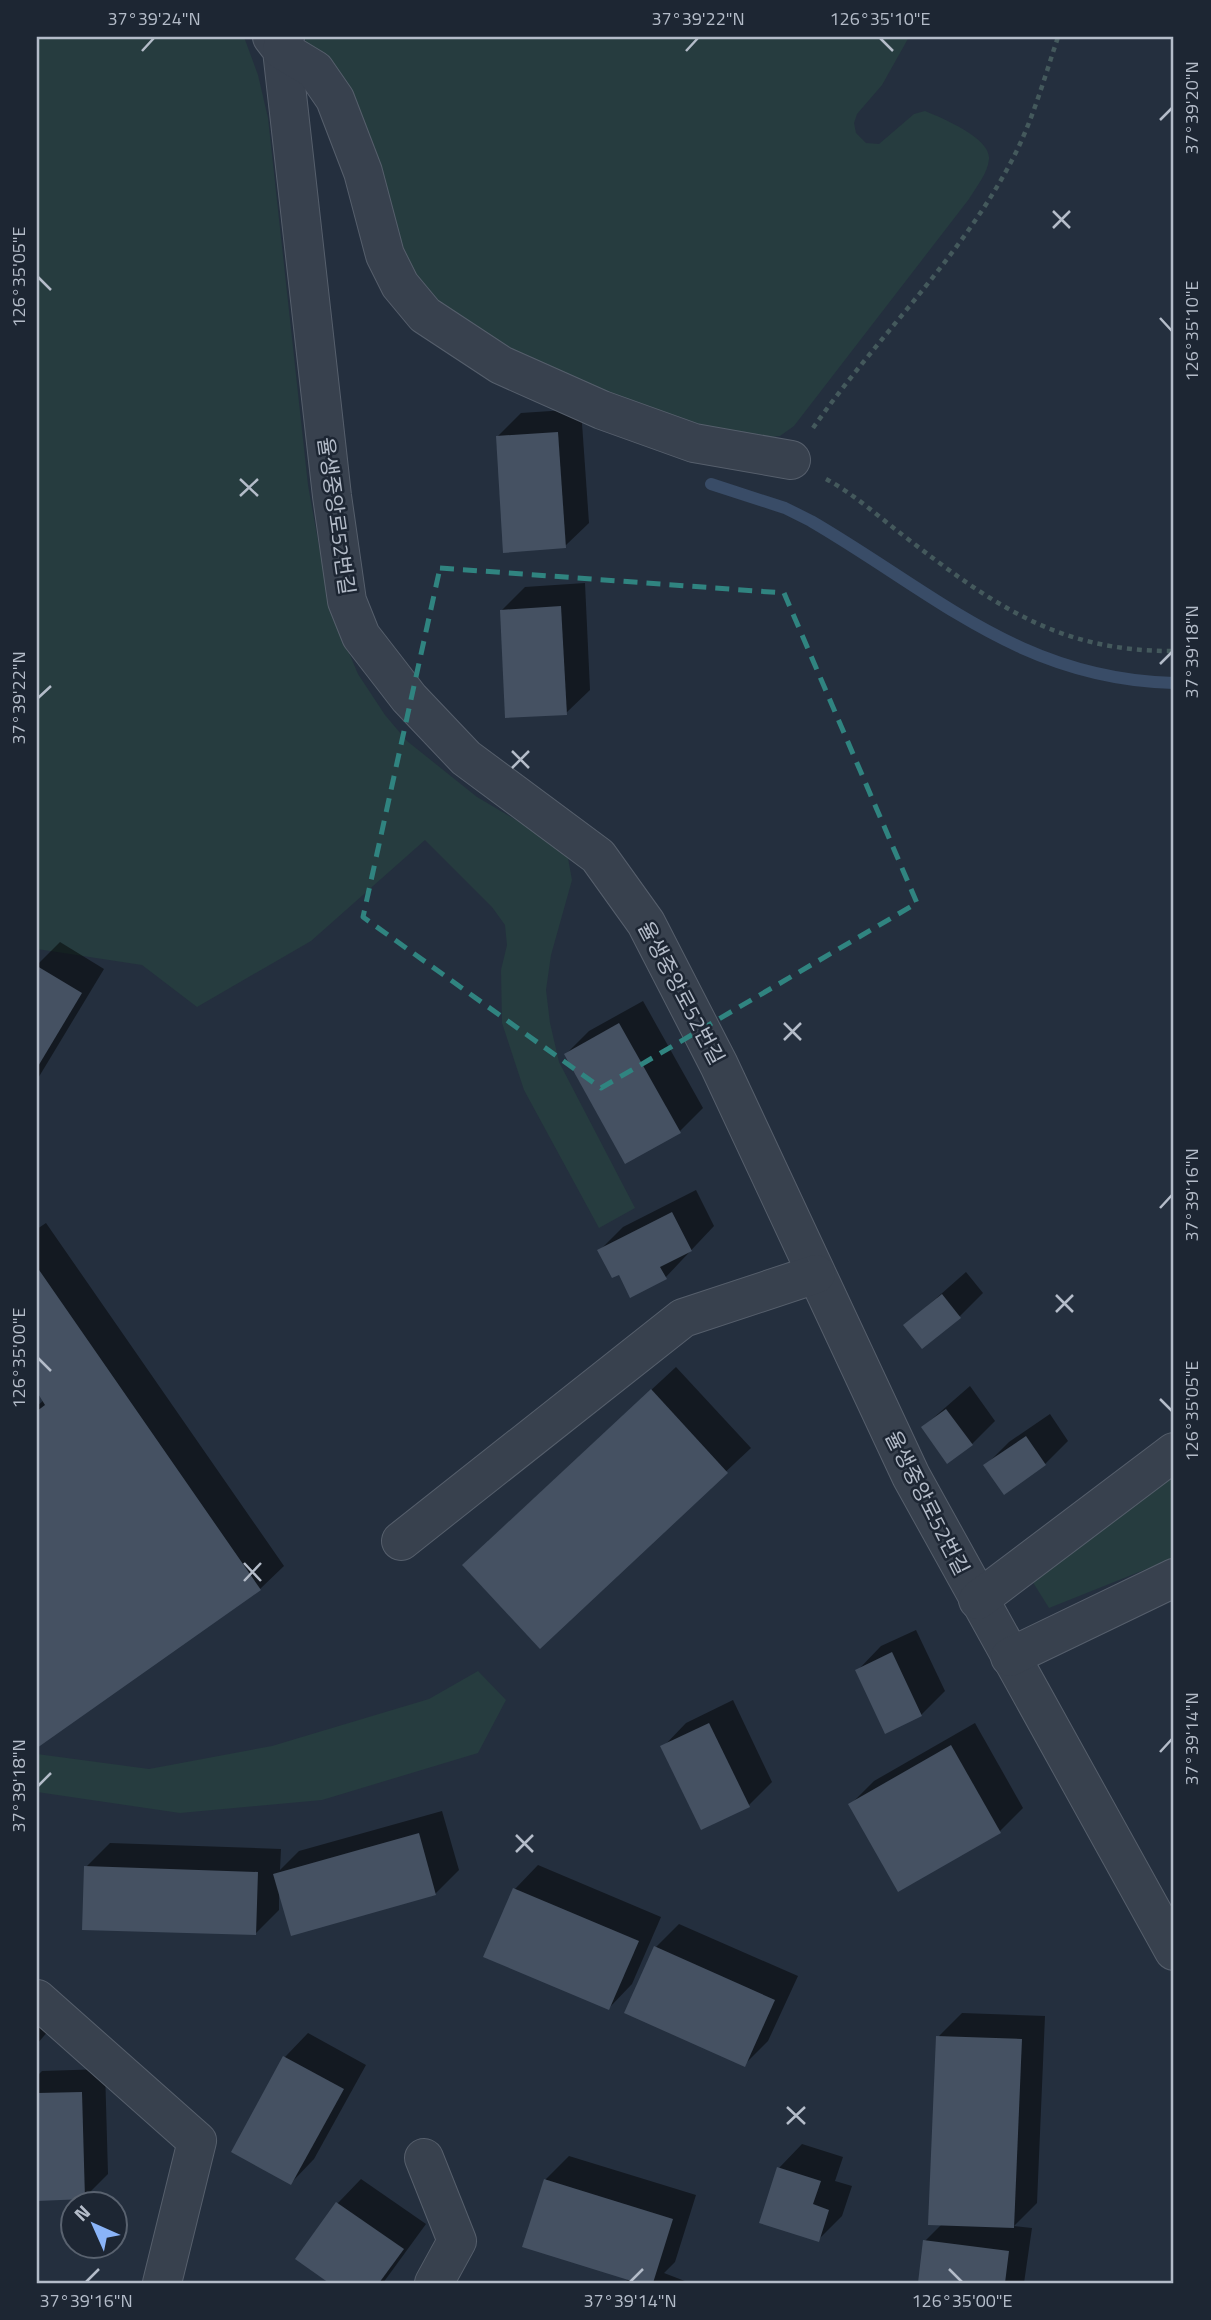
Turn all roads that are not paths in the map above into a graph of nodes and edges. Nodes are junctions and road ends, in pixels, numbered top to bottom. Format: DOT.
graph roads {
  1 [pos="280,41"];
  2 [pos="791,460"];
  3 [pos="816,1274"];
  4 [pos="1174,1452"];
  5 [pos="401,1541"];
  6 [pos="1174,1578"];
  7 [pos="978,1600"];
  8 [pos="1010,1657"];
  9 [pos="1174,1951"];
  10 [pos="37,1999"];
  11 [pos="424,2158"];
  12 [pos="162,2283"];
  13 [pos="434,2283"];
  1 -- 2 [label="street"];
  1 -- 3 [label="street, 율생중앙로52번길"];
  3 -- 5 [label="street"];
  3 -- 7 [label="street, 율생중앙로52번길"];
  4 -- 7 [label="street"];
  6 -- 8 [label="street"];
  7 -- 8 [label="street, 율생중앙로52번길"];
  8 -- 9 [label="street, 율생중앙로52번길"];
  10 -- 12 [label="street"];
  11 -- 13 [label="street"];
}
